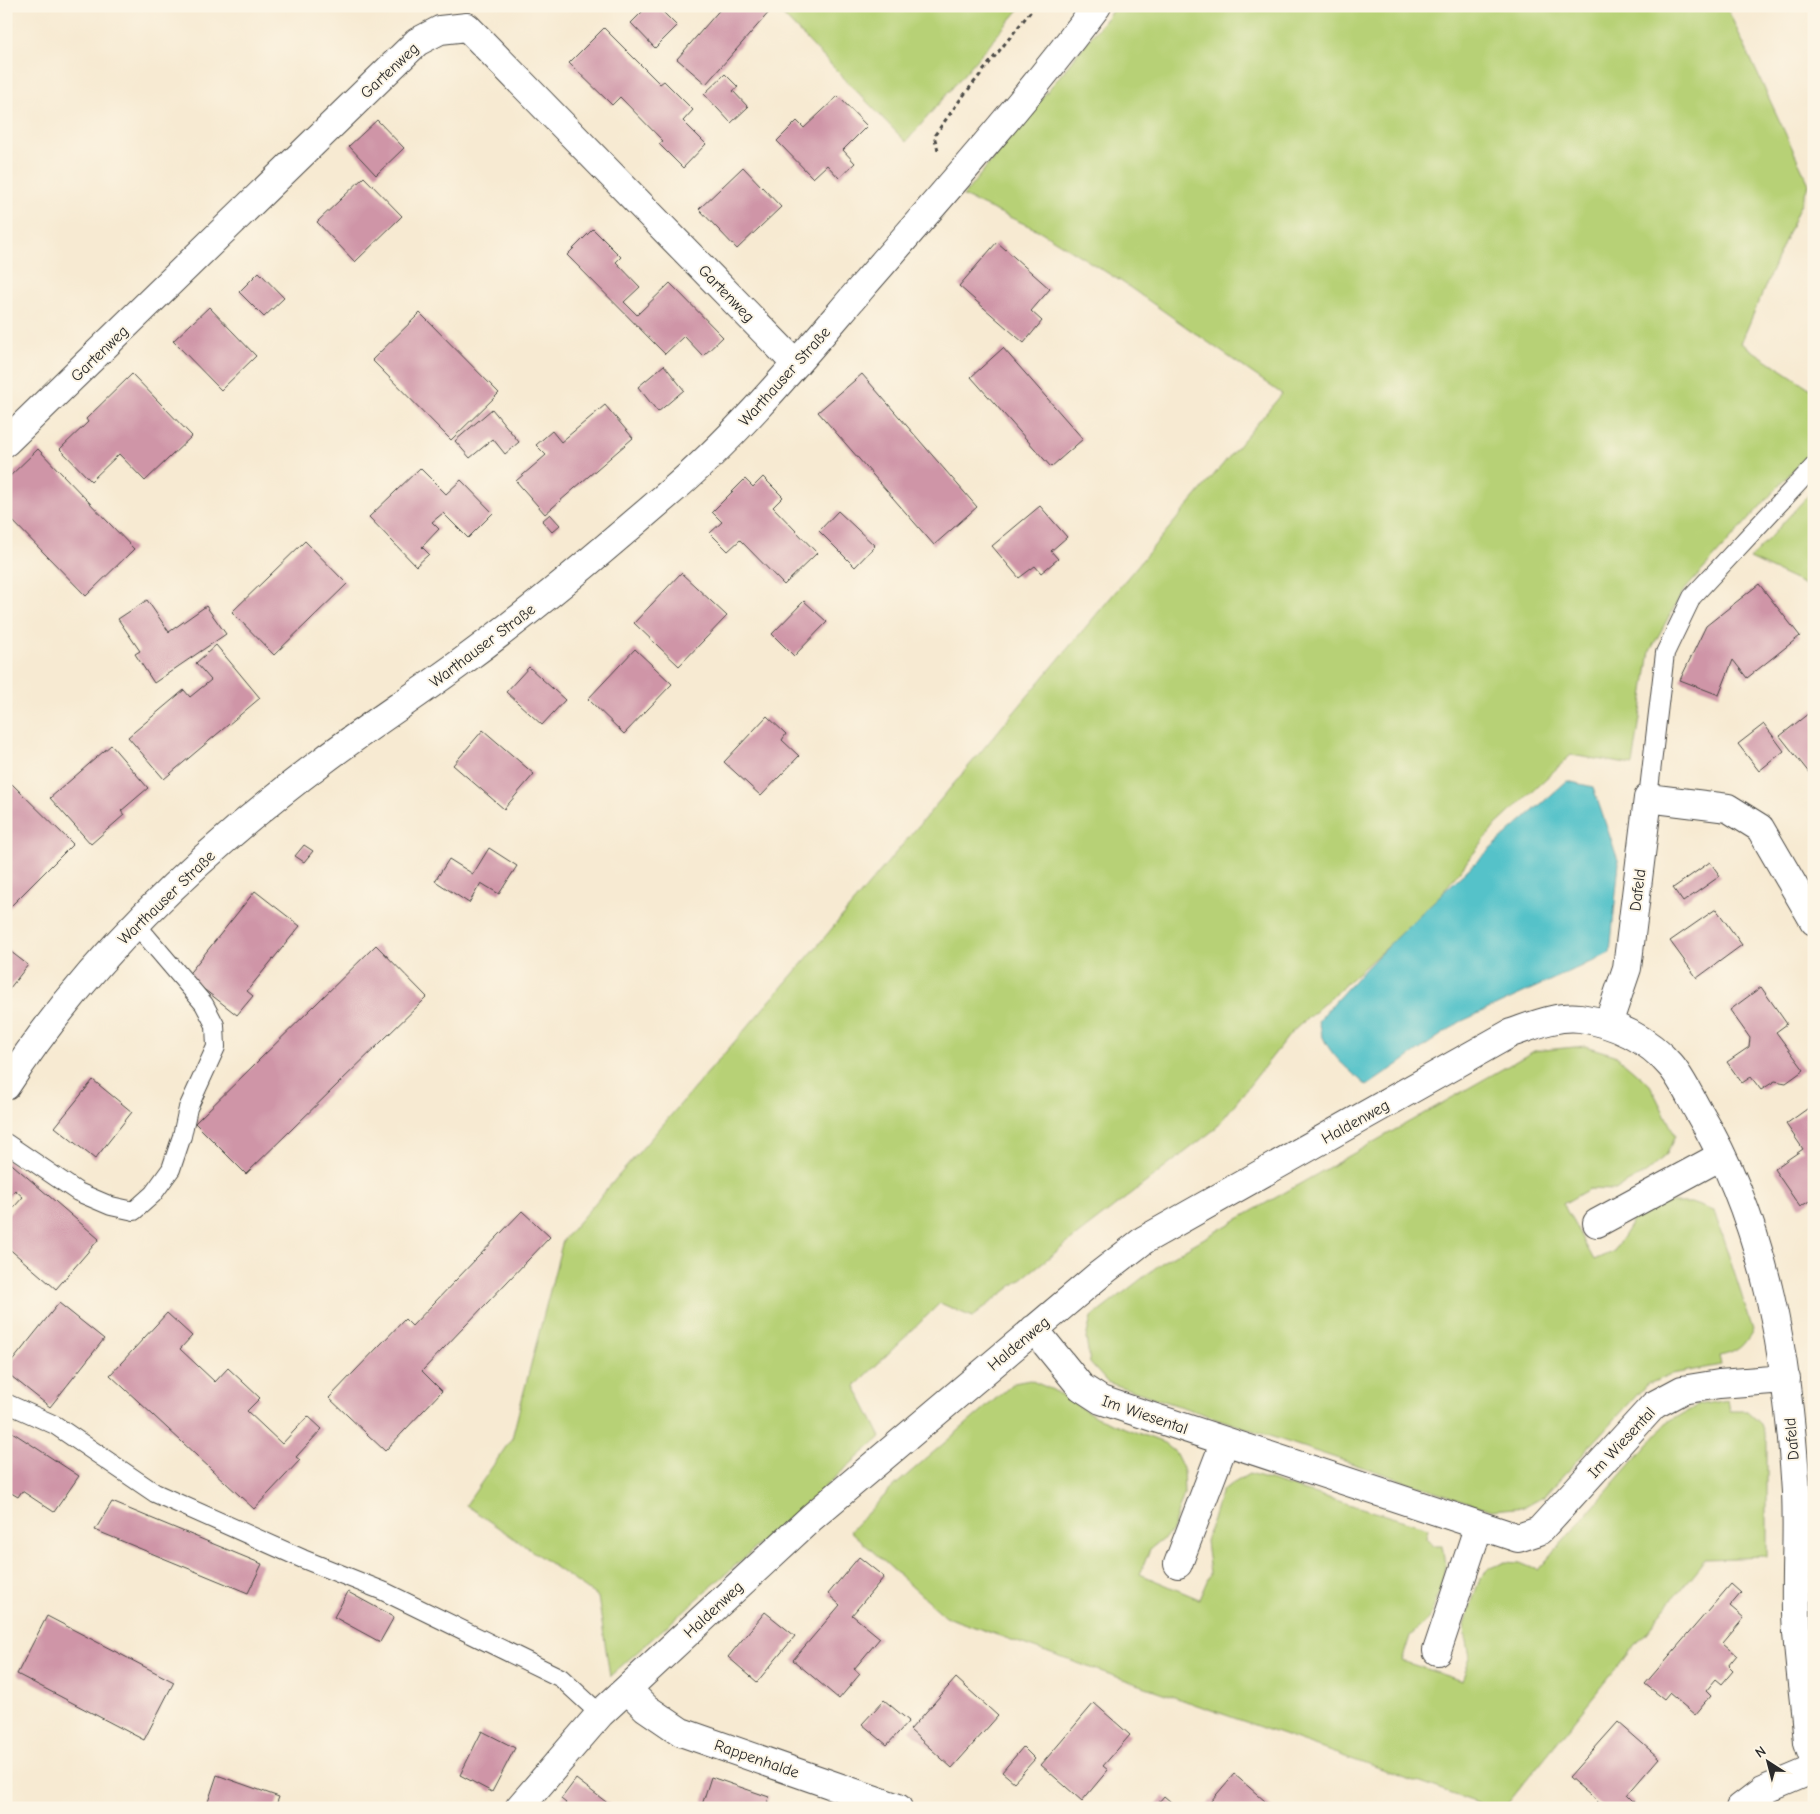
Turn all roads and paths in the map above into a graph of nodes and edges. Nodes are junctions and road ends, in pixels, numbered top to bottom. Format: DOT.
graph roads {
  1 [pos="1035,6"];
  2 [pos="1097,6"];
  3 [pos="947,190"];
  4 [pos="796,364"];
  5 [pos="6,442"];
  6 [pos="1814,466"];
  7 [pos="1648,798"];
  8 [pos="1814,921"];
  9 [pos="135,923"];
  10 [pos="1608,1024"];
  11 [pos="6,1086"];
  12 [pos="6,1143"];
  13 [pos="1721,1156"];
  14 [pos="1597,1223"];
  15 [pos="1034,1329"];
  16 [pos="1786,1379"];
  17 [pos="6,1403"];
  18 [pos="1225,1441"];
  19 [pos="1478,1525"];
  20 [pos="1178,1564"];
  21 [pos="1437,1651"];
  22 [pos="628,1689"];
  23 [pos="600,1714"];
  24 [pos="1814,1760"];
  25 [pos="1814,1769"];
  26 [pos="519,1808"];
  27 [pos="898,1808"];
  28 [pos="1740,1808"];
  1 -- 3 [label="path"];
  2 -- 3 [label="street, Warthauser Straße"];
  3 -- 4 [label="street, Warthauser Straße"];
  4 -- 5 [label="street, Gartenweg"];
  4 -- 9 [label="street, Warthauser Straße"];
  6 -- 7 [label="lane"];
  7 -- 8 [label="street"];
  7 -- 10 [label="street, Dafeld"];
  9 -- 11 [label="street, Warthauser Straße"];
  9 -- 12 [label="lane"];
  10 -- 13 [label="street, Dafeld"];
  10 -- 15 [label="street, Haldenweg"];
  13 -- 14 [label="street"];
  13 -- 16 [label="street, Dafeld"];
  15 -- 18 [label="street, Im Wiesental"];
  15 -- 22 [label="street, Haldenweg"];
  16 -- 19 [label="street, Im Wiesental"];
  16 -- 24 [label="street, Dafeld"];
  17 -- 23 [label="lane"];
  18 -- 19 [label="street, Im Wiesental"];
  18 -- 20 [label="street"];
  19 -- 21 [label="street"];
  22 -- 23 [label="street, Haldenweg"];
  22 -- 27 [label="street, Rappenhalde"];
  23 -- 26 [label="street, Haldenweg"];
  25 -- 28 [label="street"];
}
